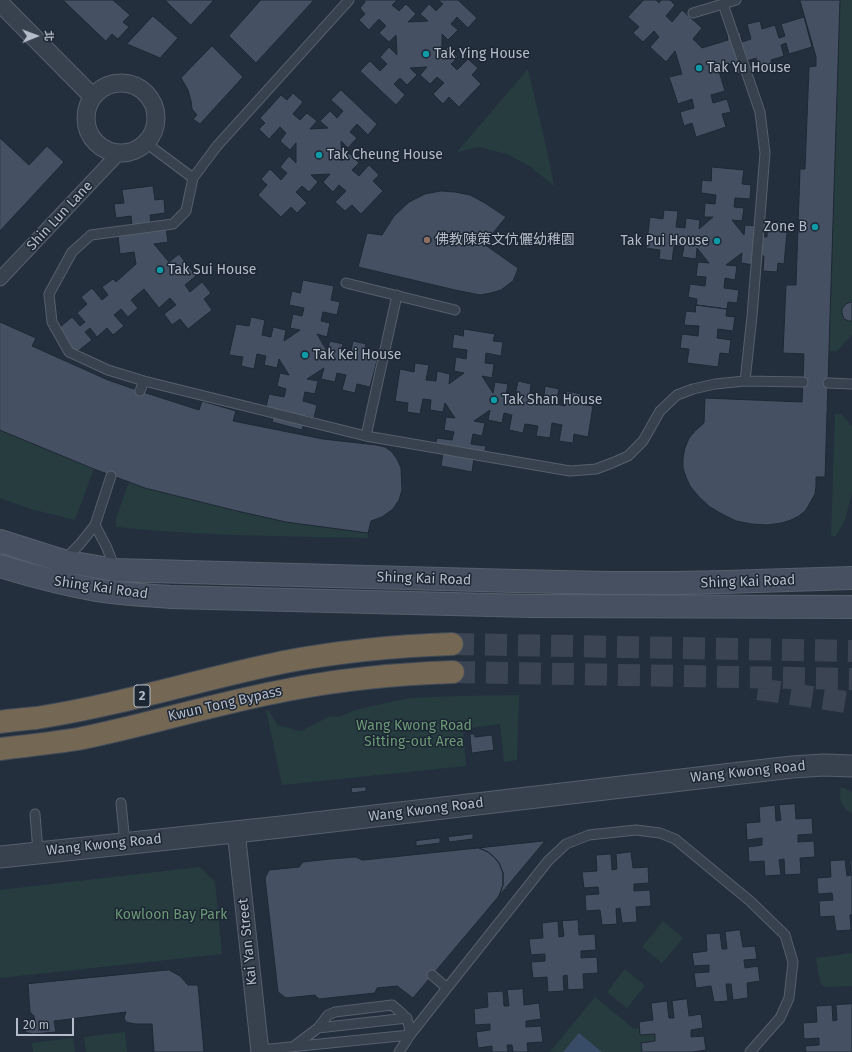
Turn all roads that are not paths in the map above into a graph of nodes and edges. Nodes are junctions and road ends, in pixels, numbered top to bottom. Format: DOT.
graph roads {
  1 [pos="349,0"];
  2 [pos="736,0"];
  3 [pos="0,3"];
  4 [pos="723,4"];
  5 [pos="693,13"];
  6 [pos="93,97"];
  7 [pos="146,143"];
  8 [pos="119,152"];
  9 [pos="192,178"];
  10 [pos="0,279"];
  11 [pos="346,283"];
  12 [pos="397,295"];
  13 [pos="455,310"];
  14 [pos="144,381"];
  15 [pos="745,381"];
  16 [pos="803,382"];
  17 [pos="828,383"];
  18 [pos="852,384"];
  19 [pos="140,390"];
  20 [pos="366,436"];
  21 [pos="111,476"];
  22 [pos="95,525"];
  23 [pos="0,541"];
  24 [pos="63,561"];
  25 [pos="0,566"];
  26 [pos="115,570"];
  27 [pos="852,578"];
  28 [pos="852,608"];
  29 [pos="452,644"];
  30 [pos="453,672"];
  31 [pos="0,722"];
  32 [pos="0,750"];
  33 [pos="852,766"];
  34 [pos="121,803"];
  35 [pos="35,814"];
  36 [pos="236,832"];
  37 [pos="125,843"];
  38 [pos="38,852"];
  39 [pos="0,856"];
  40 [pos="432,975"];
  41 [pos="447,988"];
  42 [pos="407,1018"];
  43 [pos="318,1028"];
  44 [pos="410,1035"];
  45 [pos="293,1047"];
  46 [pos="260,1051"];
  47 [pos="399,1052"];
  48 [pos="750,1052"];
  1 -- 9 [label="lane"];
  2 -- 4 [label="lane"];
  3 -- 6 [label="street"];
  4 -- 5 [label="lane"];
  4 -- 15 [label="lane"];
  6 -- 7 [label="street"];
  6 -- 8 [label="street"];
  7 -- 8 [label="street"];
  7 -- 9 [label="lane"];
  8 -- 10 [label="street, Shin Lun Lane"];
  9 -- 14 [label="lane"];
  11 -- 12 [label="lane"];
  12 -- 13 [label="lane"];
  12 -- 20 [label="lane"];
  14 -- 19 [label="lane"];
  14 -- 20 [label="lane"];
  15 -- 16 [label="lane"];
  15 -- 20 [label="lane"];
  17 -- 18 [label="lane"];
  21 -- 22 [label="lane"];
  22 -- 24 [label="lane"];
  22 -- 26 [label="lane"];
  23 -- 24 [label="main road, Shing Kai Road"];
  24 -- 26 [label="main road, Shing Kai Road"];
  25 -- 28 [label="main road, Shing Kai Road"];
  26 -- 27 [label="main road, Shing Kai Road"];
  29 -- 31 [label="highway, Kwun Tong Bypass / 2"];
  30 -- 32 [label="highway, Kwun Tong Bypass / 2"];
  33 -- 36 [label="street, Wang Kwong Road"];
  34 -- 37 [label="lane"];
  35 -- 38 [label="lane"];
  36 -- 37 [label="street, Wang Kwong Road"];
  36 -- 46 [label="street, Kai Yan Street"];
  37 -- 38 [label="street, Wang Kwong Road"];
  38 -- 39 [label="street, Wang Kwong Road"];
  40 -- 41 [label="lane"];
  41 -- 44 [label="lane"];
  41 -- 48 [label="lane"];
  42 -- 43 [label="lane"];
  42 -- 43 [label="lane"];
  42 -- 44 [label="lane"];
  43 -- 45 [label="lane"];
  44 -- 45 [label="lane"];
  44 -- 47 [label="lane"];
  45 -- 46 [label="lane"];
}
